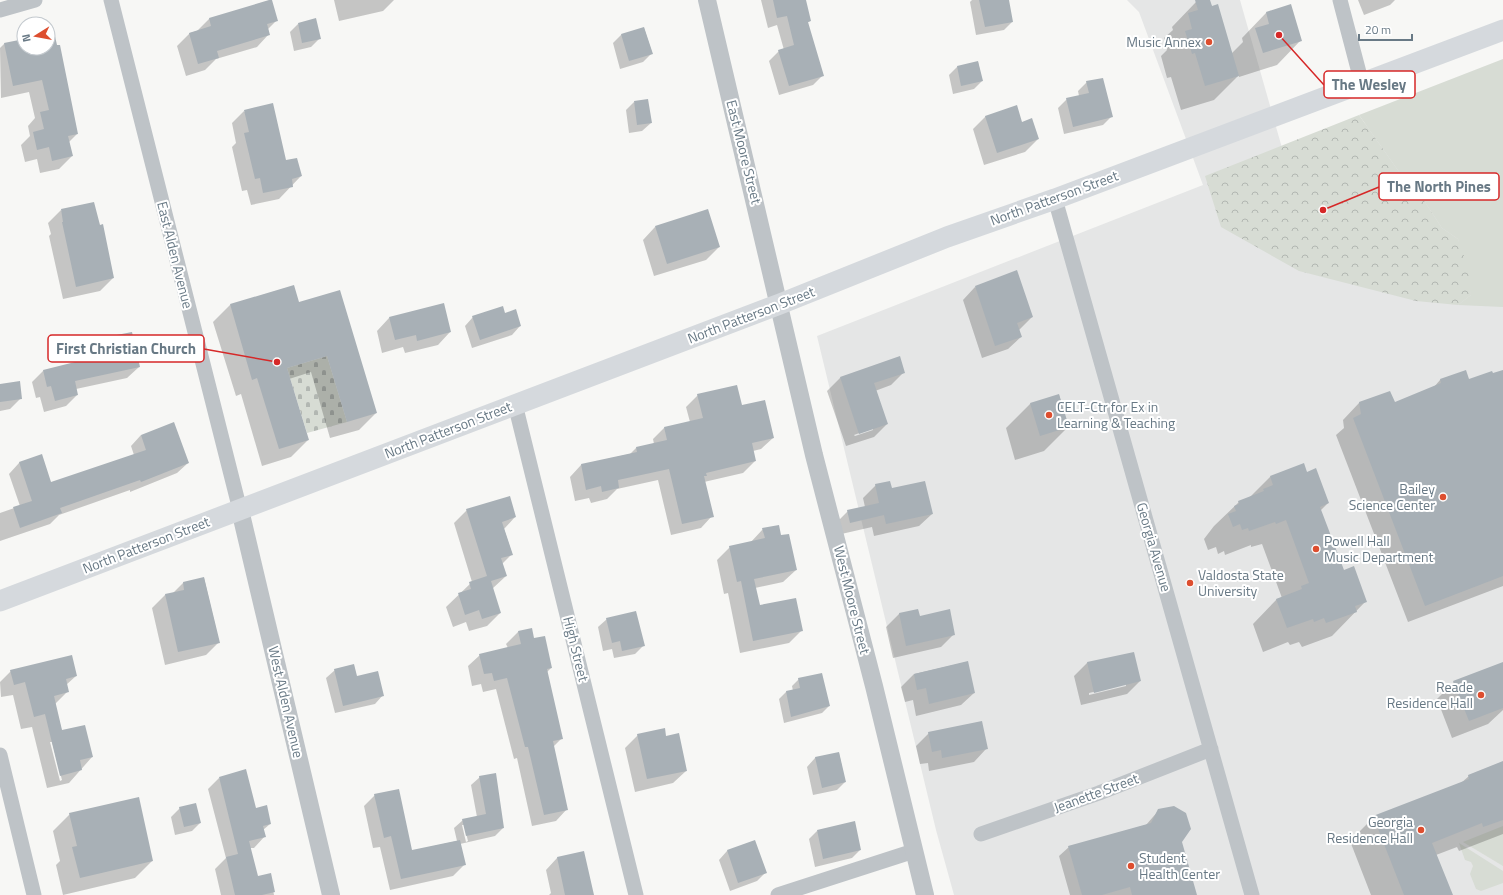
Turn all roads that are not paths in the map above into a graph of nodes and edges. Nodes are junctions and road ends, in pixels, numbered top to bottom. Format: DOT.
graph roads {
  1 [pos="35,0"];
  2 [pos="111,0"];
  3 [pos="707,0"];
  4 [pos="1340,0"];
  5 [pos="0,10"];
  6 [pos="1503,30"];
  7 [pos="1362,84"];
  8 [pos="1055,199"];
  9 [pos="780,304"];
  10 [pos="515,404"];
  11 [pos="240,510"];
  12 [pos="0,601"];
  13 [pos="1211,749"];
  14 [pos="0,755"];
  15 [pos="981,834"];
  16 [pos="914,852"];
  17 [pos="34,895"];
  18 [pos="331,895"];
  19 [pos="636,895"];
  20 [pos="778,895"];
  21 [pos="925,895"];
  22 [pos="1252,895"];
  1 -- 5 [label="street"];
  2 -- 11 [label="street, East Alden Avenue"];
  3 -- 9 [label="street, East Moore Street"];
  4 -- 7 [label="street"];
  6 -- 7 [label="main road, North Patterson Street"];
  7 -- 8 [label="main road, North Patterson Street"];
  8 -- 9 [label="main road, North Patterson Street"];
  8 -- 13 [label="street, Georgia Avenue"];
  9 -- 10 [label="main road, North Patterson Street"];
  9 -- 16 [label="street, West Moore Street"];
  10 -- 11 [label="main road, North Patterson Street"];
  10 -- 19 [label="street, High Street"];
  11 -- 12 [label="main road, North Patterson Street"];
  11 -- 18 [label="street, West Alden Avenue"];
  13 -- 15 [label="street, Jeanette Street"];
  13 -- 22 [label="street, Georgia Avenue"];
  14 -- 17 [label="street"];
  16 -- 20 [label="street"];
  16 -- 21 [label="street, West Moore Street"];
}
